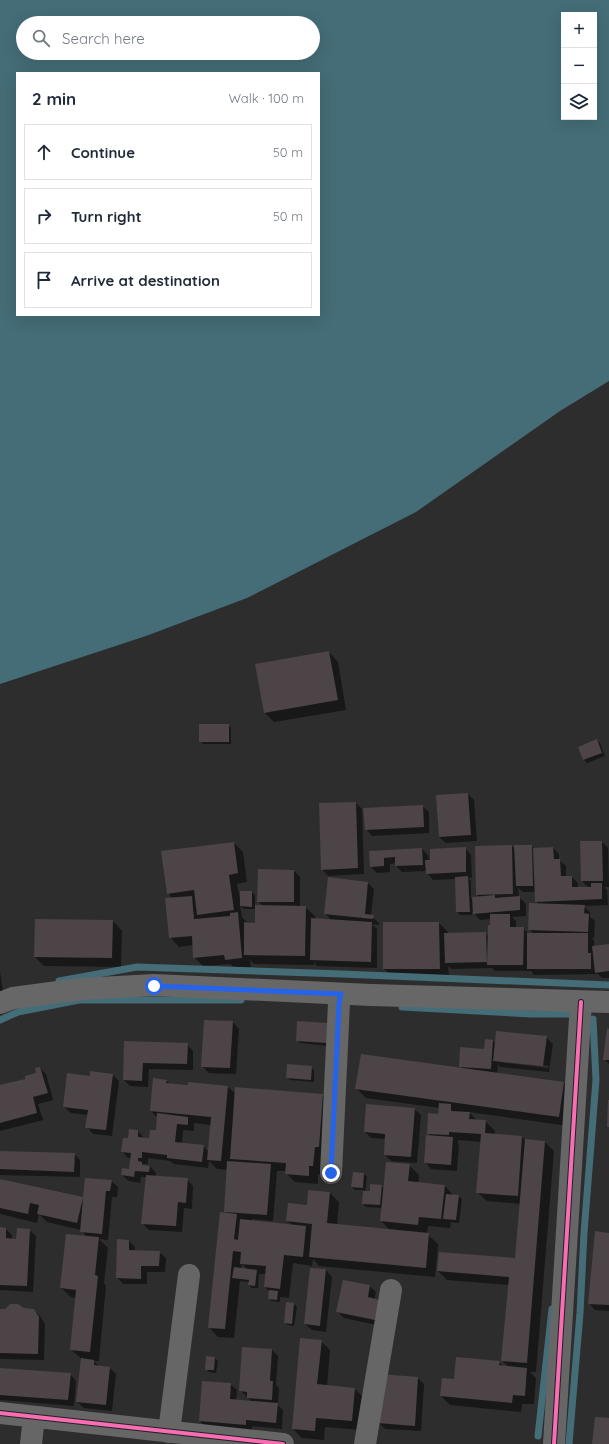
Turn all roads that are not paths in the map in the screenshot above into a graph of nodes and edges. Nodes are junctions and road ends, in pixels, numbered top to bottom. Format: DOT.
graph roads {
  1 [pos="341,994"];
  2 [pos="581,1002"];
  3 [pos="609,1002"];
  4 [pos="0,1003"];
  5 [pos="331,1173"];
  6 [pos="189,1274"];
  7 [pos="391,1290"];
  8 [pos="0,1414"];
  9 [pos="34,1417"];
  10 [pos="169,1432"];
  11 [pos="134,1436"];
  12 [pos="31,1444"];
  13 [pos="283,1444"];
  14 [pos="365,1444"];
  15 [pos="554,1444"];
  1 -- 2 [label="main road"];
  1 -- 4 [label="main road"];
  1 -- 5 [label="street"];
  2 -- 3 [label="main road"];
  2 -- 15 [label="street"];
  6 -- 10 [label="street"];
  7 -- 14 [label="street"];
  8 -- 9 [label="street"];
  9 -- 11 [label="street"];
  9 -- 12 [label="street"];
  10 -- 11 [label="street"];
  10 -- 13 [label="street"];
}
